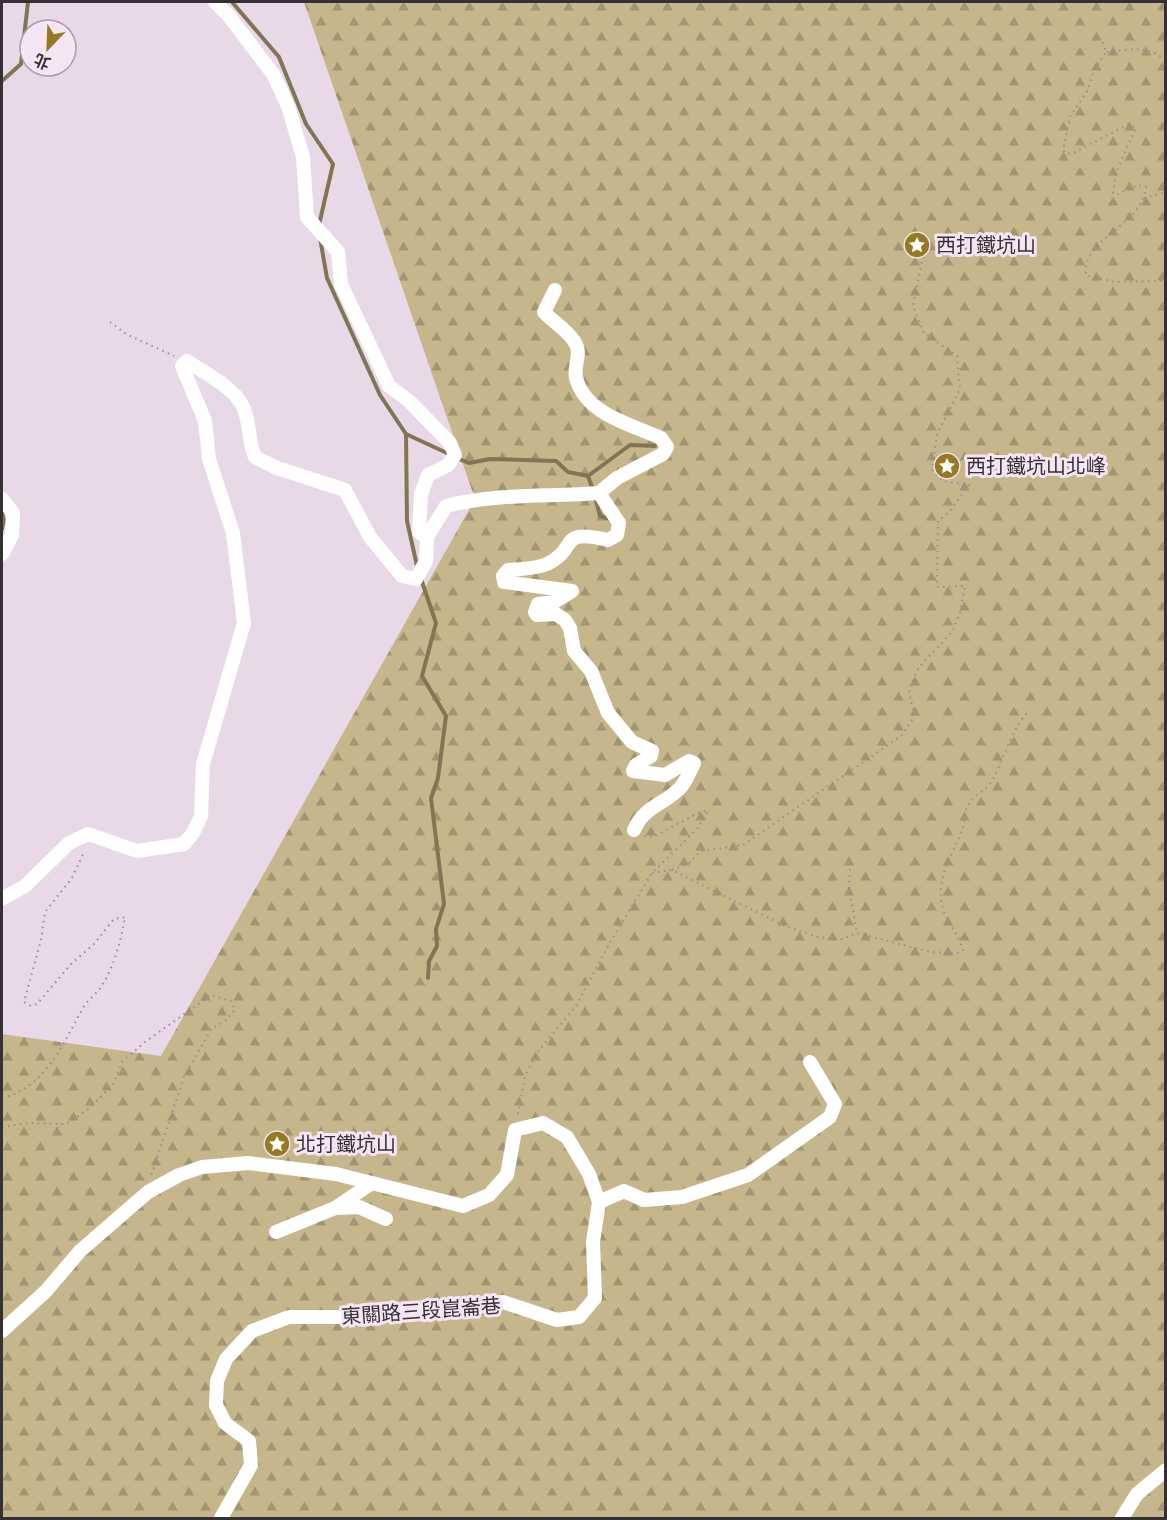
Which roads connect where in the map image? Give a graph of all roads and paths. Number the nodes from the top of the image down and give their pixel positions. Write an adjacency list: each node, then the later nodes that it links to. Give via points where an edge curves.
1 (215, 2): 15 (street, via 273,74 288,106 303,157 307,217 338,252 341,284 389,386 450,443 455,455 448,465 428,476 421,494 417,519 419,532)
2 (1103, 42): 3 (path)
3 (1106, 52): 4 (path, via 1148,49); 6 (path, via 1070,117 1063,150 1067,154 1075,152 1129,124 1136,128 1117,170 1113,193 1138,185 1146,187)
4 (1166, 61)
5 (1166, 192): 6 (path)
6 (1144, 198): 8 (path, via 1121,228 1090,252 1086,275 1115,282)
7 (924, 251): 21 (path, via 913,306 923,332 957,356 960,389 937,434 932,470 943,481 969,485 938,521 937,587 965,586 960,613 952,632 919,667 909,689 914,717 901,736 743,845 701,851 689,863)
8 (1166, 281)
9 (555, 290): 12 (street, via 544,312 574,341 579,355 576,376 586,398 597,410 661,438 667,447 663,454 617,478)
10 (110, 322): 11 (path, via 126,334)
11 (188, 362): 15 (street, via 238,398 246,414 248,440 255,457 345,490 370,537 402,576 416,579 426,561); 19 (street, via 182,366 205,422 209,459 233,533 244,623 203,764 201,816 193,833 184,844 137,850)
12 (598, 493): 15 (street, via 446,506); 18 (street, via 619,523 617,534 608,540 575,536 546,565 508,570 503,576 504,582 572,591 554,602 538,604 535,612 556,614 565,620 574,651 591,671 608,713 632,742 652,751 633,771 665,775 689,761 694,763 682,787 654,804)
13 (2, 499): 14 (street, via 14,513)
14 (7, 533): 16 (street)
15 (427, 537)
16 (2, 554)
17 (1029, 711): 24 (path, via 1018,721 989,787 967,806 963,829 944,866 944,911 963,950 930,952)
18 (634, 830): 22 (path, via 653,837 708,811 698,828)
19 (88, 834): 23 (street, via 69,843 25,886); 26 (path, via 72,878 45,912 24,1002 37,1004 114,919 125,917 112,965 101,988 84,1006 68,1040 36,1081)
20 (850, 869): 24 (path, via 849,888)
21 (672, 870): 22 (path); 24 (path, via 785,926 817,937 842,939)
22 (652, 873): 28 (path, via 576,1006 537,1053 525,1076)
23 (2, 899)
24 (857, 933)
25 (810, 1062): 31 (street, via 835,1104 830,1117 748,1175 682,1197 644,1200 624,1191)
26 (2, 1098)
27 (2, 1127): 30 (path, via 66,1124 114,1085 122,1062 145,1042 211,995 231,1001 235,1010 224,1023 213,1028 184,1077 153,1164)
28 (515, 1130): 29 (street, via 507,1175 489,1195 463,1206); 31 (street, 東關路三段崑崙巷, via 543,1123 567,1137 589,1174)
29 (372, 1183): 30 (street, via 336,1174 248,1163 202,1167); 32 (street)
30 (148, 1192): 35 (street, via 80,1251 46,1291)
31 (599, 1202): 37 (street, 東關路三段崑崙巷, via 593,1242 595,1298 579,1317 557,1320 503,1302 340,1317 290,1317 252,1331 226,1359 217,1381 216,1405 225,1423 249,1441 251,1465)
32 (335, 1208): 33 (street, via 359,1207); 34 (street)
33 (386, 1219)
34 (276, 1232)
35 (2, 1331)
36 (1166, 1470): 38 (street, via 1137,1494)
37 (222, 1518)
38 (1122, 1518)

